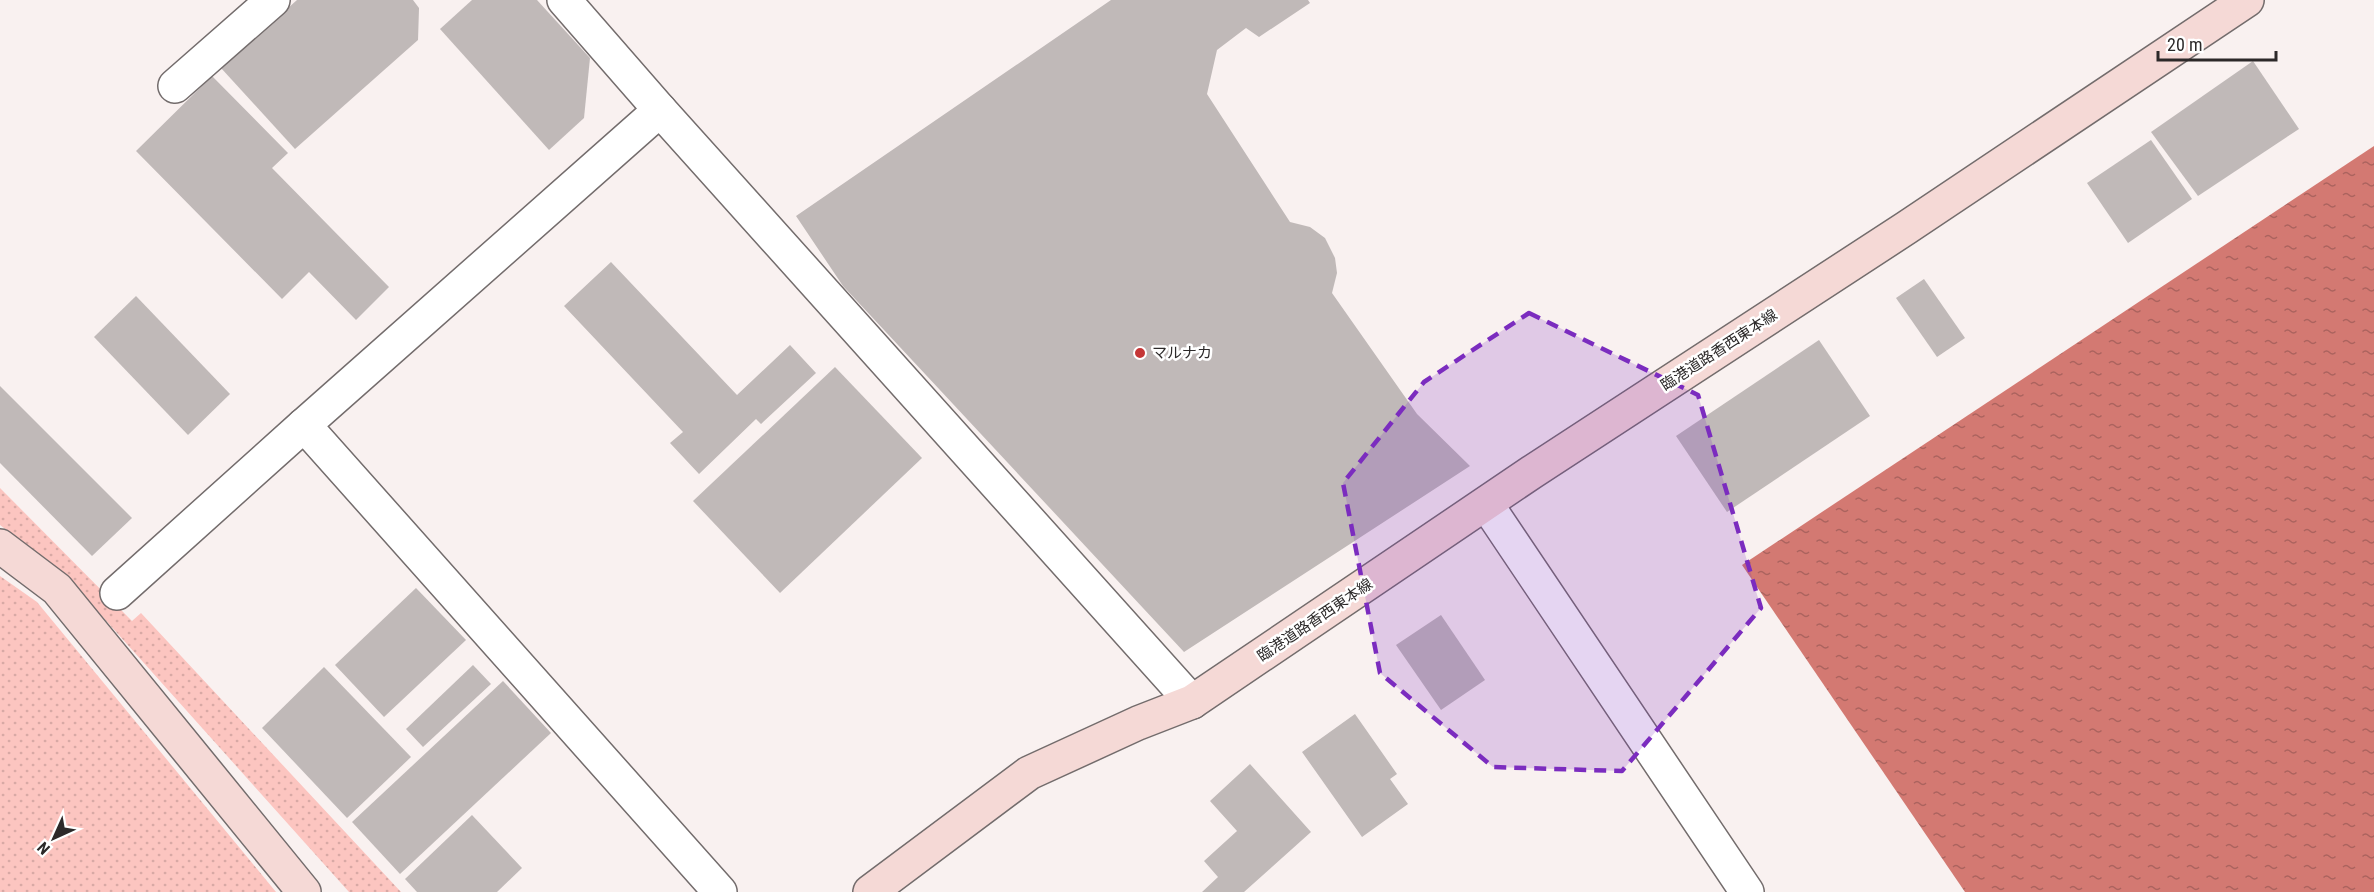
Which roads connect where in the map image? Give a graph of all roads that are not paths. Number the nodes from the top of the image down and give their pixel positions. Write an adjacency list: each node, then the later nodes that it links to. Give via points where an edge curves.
1 (273, 0): 4 (street)
2 (564, 0): 5 (street)
3 (2247, 0): 7 (street, 臨港道路香西東本線)
4 (175, 86)
5 (660, 110): 6 (street); 10 (street)
6 (304, 425): 9 (street); 12 (street)
7 (1487, 505): 10 (street, 臨港道路香西東本線); 14 (street)
8 (0, 546): 11 (street, via 57,589)
9 (117, 593)
10 (1192, 702): 13 (street, 臨港道路香西東本線, via 1029,773)
11 (304, 892)
12 (720, 892)
13 (870, 892)
14 (1747, 892)

